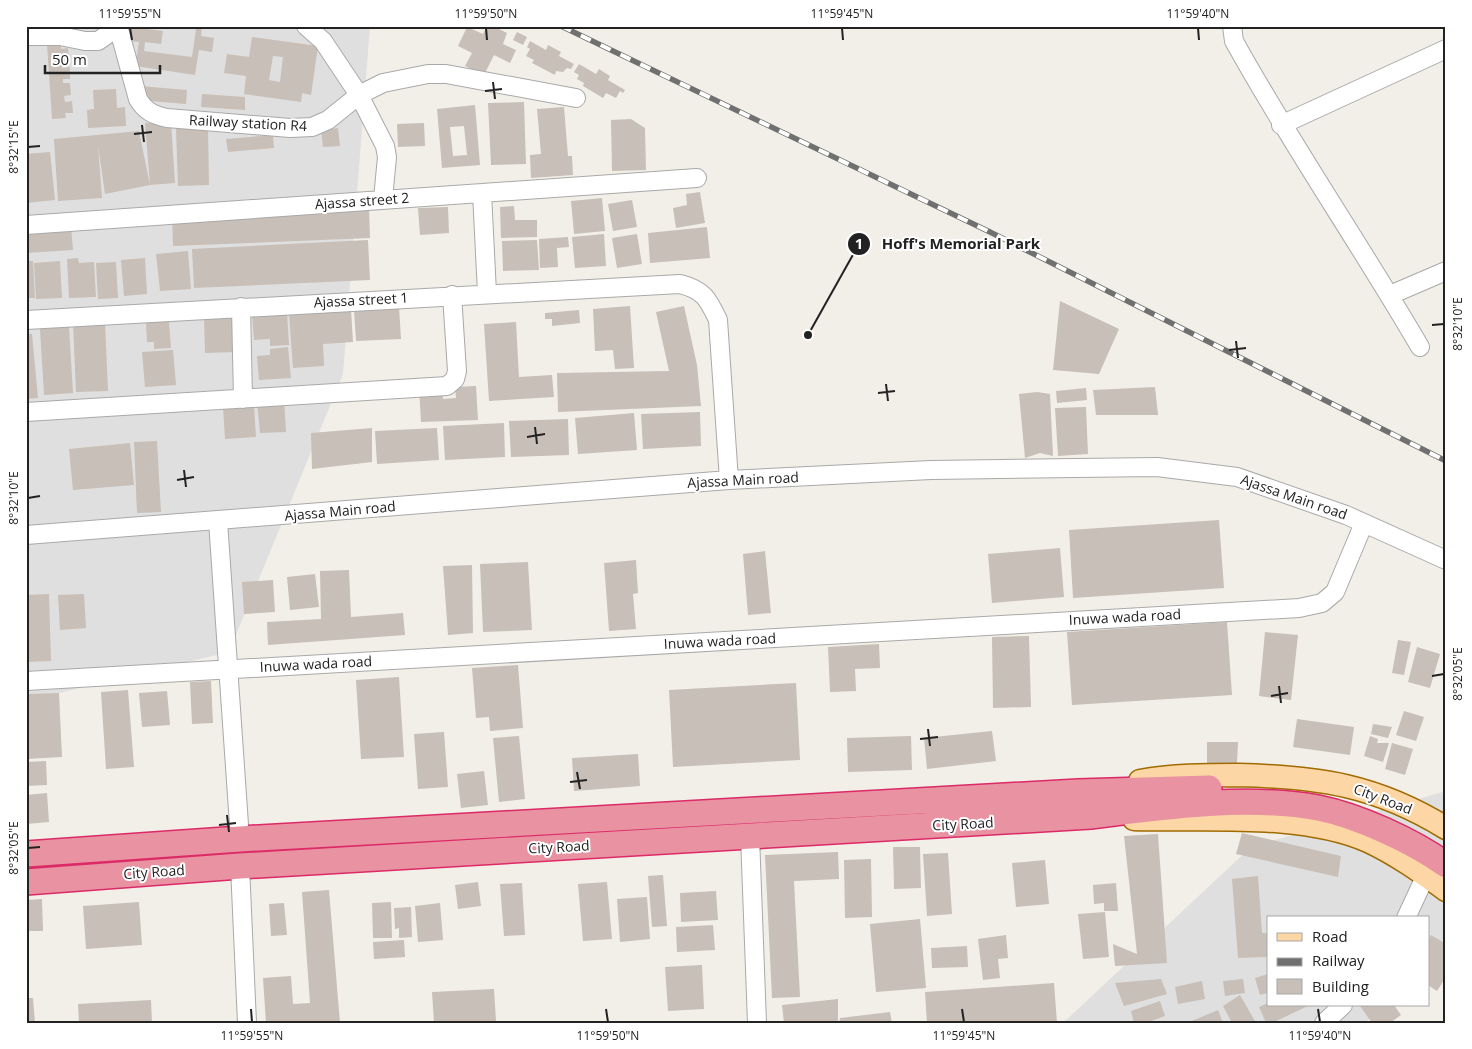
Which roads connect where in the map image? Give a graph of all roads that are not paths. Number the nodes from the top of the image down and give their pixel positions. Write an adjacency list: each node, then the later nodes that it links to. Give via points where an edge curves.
1 (112, 26): 5 (street, via 108,34 98,41)
2 (118, 26): 7 (street, Railway station R4, via 138,99 154,115 220,123 312,127 328,120)
3 (306, 26): 7 (street, via 323,41)
4 (1232, 26): 9 (street, via 1234,41)
5 (26, 36)
6 (1446, 49): 9 (street)
7 (359, 95): 8 (street, Railway station R4, via 383,83 428,74 446,74); 12 (street, via 385,146)
8 (576, 98)
9 (1281, 124): 17 (street)
10 (698, 178): 11 (street, Ajassa street 2)
11 (482, 192): 12 (street, Ajassa street 2); 15 (street)
12 (383, 200): 13 (street, Ajassa street 2)
13 (26, 225)
14 (1446, 271): 17 (street)
15 (487, 293): 16 (street, Ajassa street 1); 23 (street, Ajassa street 1, via 680,284 696,288 708,300 718,320)
16 (452, 295): 18 (street, Ajassa street 1); 21 (street, via 458,371 452,384)
17 (1390, 295): 20 (street)
18 (241, 307): 19 (street, Ajassa street 1); 21 (street)
19 (26, 320)
20 (1420, 347)
21 (243, 399): 22 (street)
22 (26, 412)
23 (729, 480): 24 (street, Ajassa Main road); 25 (street, Ajassa Main road, via 931,470 1157,467 1237,477)
24 (218, 521): 26 (street, Ajassa Main road); 28 (street)
25 (1364, 523): 27 (street, Ajassa Main road); 28 (street, Inuwa wada road, via 1335,592 1322,603 1299,608)
26 (26, 535)
27 (1446, 560)
28 (230, 669): 29 (street, Inuwa wada road); 36 (street)
29 (26, 681)
30 (1078, 792): 31 (highway, City Road); 34 (main road, City Road, via 1195,775 1297,777 1357,787); 36 (highway, City Road)
31 (1149, 800): 32 (highway, via 1244,787 1283,789); 33 (highway, City Road)
32 (1320, 803): 37 (highway, via 1360,806 1398,820); 40 (highway, via 1404,839)
33 (1091, 816): 35 (highway, City Road); 40 (main road, City Road, via 1280,821 1314,825 1367,841)
34 (1446, 828)
35 (750, 836): 39 (highway, City Road); 46 (street)
36 (240, 839): 38 (highway, City Road)
37 (1446, 850)
38 (26, 854)
39 (240, 866): 41 (highway, City Road); 45 (street)
40 (1436, 870): 42 (main road, City Road); 43 (street)
41 (26, 882)
42 (1446, 890)
43 (1407, 916)
44 (1342, 1006): 47 (street)
45 (247, 1023)
46 (757, 1023)
47 (1324, 1023)

